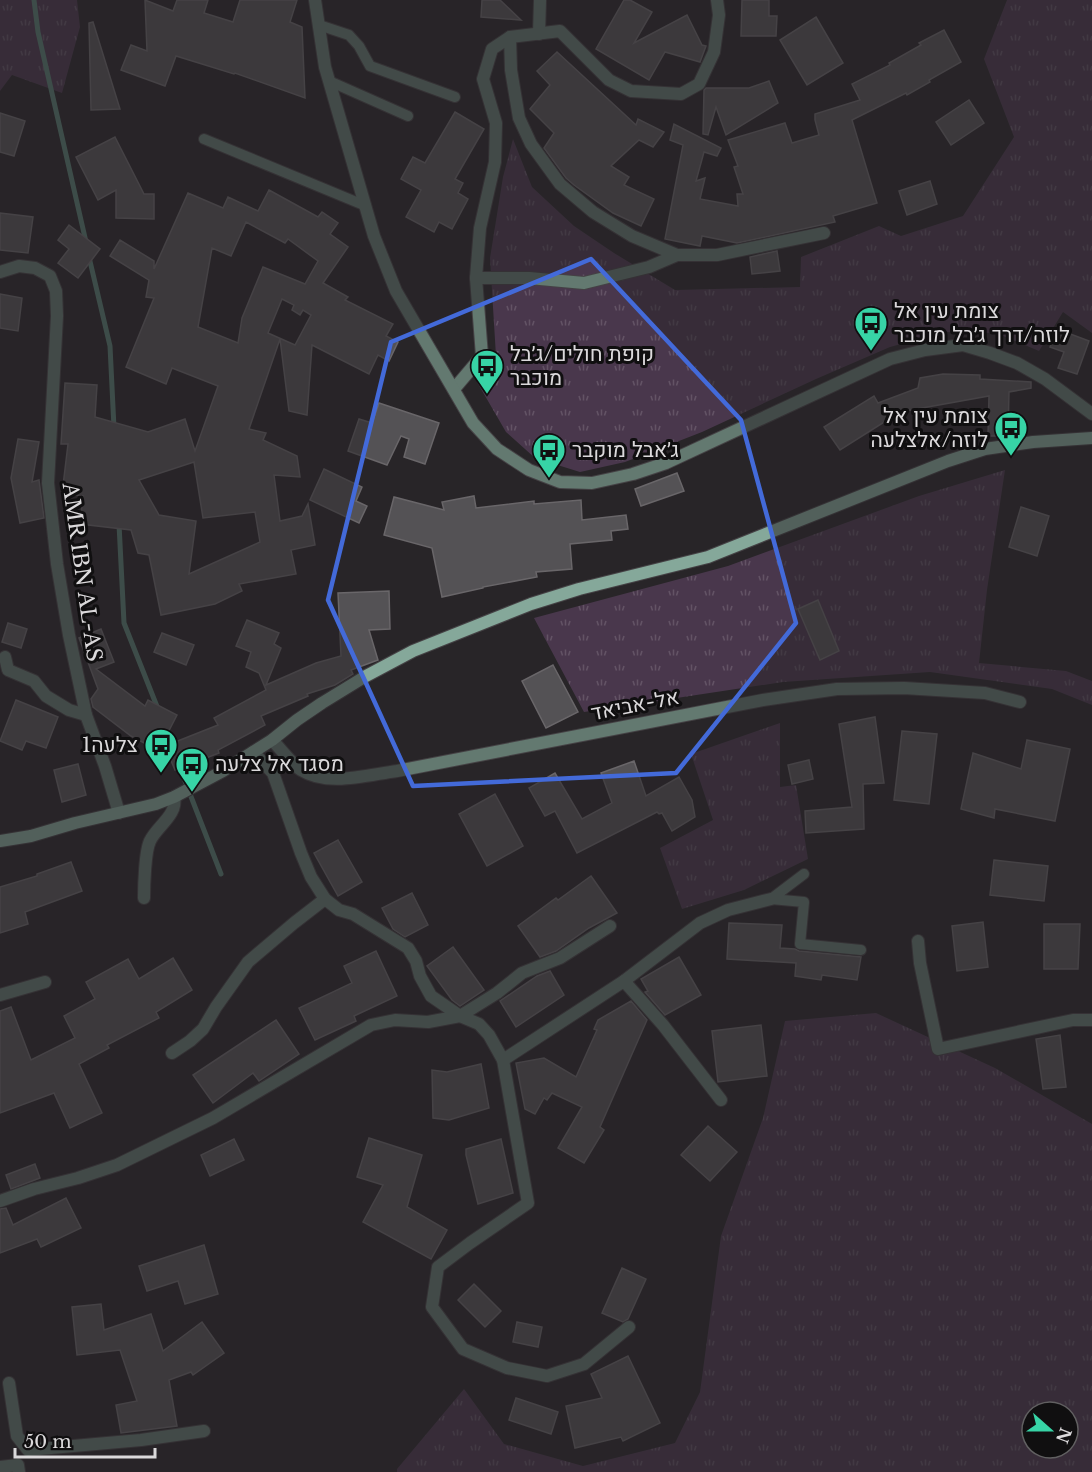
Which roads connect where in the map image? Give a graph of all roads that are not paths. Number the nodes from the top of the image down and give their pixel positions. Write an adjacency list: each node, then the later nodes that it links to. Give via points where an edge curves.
1 (315, 0): 4 (street)
2 (540, 0): 5 (street)
3 (717, 0): 5 (street, via 714,52 699,84 681,94 631,91 609,80 560,31)
4 (319, 25): 7 (street); 8 (lane, via 349,35 370,66)
5 (538, 34): 6 (street)
6 (510, 37): 13 (street, via 519,118 531,144 560,184 593,212 632,236); 15 (street, via 492,48 483,79 496,123 495,162 480,228)
7 (329, 81): 9 (lane); 11 (street)
8 (455, 97)
9 (408, 116)
10 (204, 139): 11 (lane)
11 (366, 207): 16 (street, via 396,291)
12 (824, 233): 13 (street, via 717,255)
13 (677, 255): 15 (street, via 649,267 584,283)
14 (0, 272): 21 (street, AMR IBN AL-AS, via 19,266 35,268 50,276 56,291 48,483 57,564)
15 (476, 278): 16 (street, via 482,356)
16 (454, 389): 17 (street, via 473,423 497,449 529,470 560,482 592,483 666,464 890,359 963,345 1017,363)
17 (1092, 414)
18 (1092, 438): 22 (main road, via 1033,442 976,452 708,557 531,604 413,651 322,703)
19 (5, 657): 21 (street, via 8,670 34,681 46,696 69,710)
20 (1020, 702): 22 (street, אל-אביאד, via 985,693 837,689 397,771 335,779 299,770)
21 (86, 714): 25 (street, AMR IBN AL-AS)
22 (272, 740): 23 (main road)
23 (253, 752): 24 (main road); 29 (street, via 273,773 311,877)
24 (174, 797): 25 (main road); 28 (street, via 172,813 149,843)
25 (119, 813): 26 (main road)
26 (0, 841)
27 (804, 874): 30 (lane)
28 (144, 898)
29 (325, 899): 37 (street, via 408,948 431,996); 39 (street, via 248,962 203,1029)
30 (771, 899): 33 (lane, via 804,902 800,944); 34 (street, via 728,910 700,924)
31 (610, 926): 37 (street, via 560,958 522,974)
32 (918, 941): 38 (street, via 938,1049 1073,1020)
33 (861, 950)
34 (624, 981): 40 (street); 41 (street)
35 (45, 982): 36 (street)
36 (0, 994)
37 (460, 1016): 40 (street, via 479,1024); 42 (street, via 371,1025 213,1118 117,1165)
38 (1092, 1020)
39 (172, 1053)
40 (503, 1060): 43 (street, via 528,1203 438,1268 432,1307 463,1349 507,1368 547,1376 584,1364)
41 (721, 1100)
42 (0, 1201)
43 (629, 1327)
44 (9, 1383): 46 (street, via 17,1436)
45 (204, 1431): 46 (street)
46 (28, 1450): 48 (street)
47 (0, 1467): 48 (street)
48 (19, 1468)

